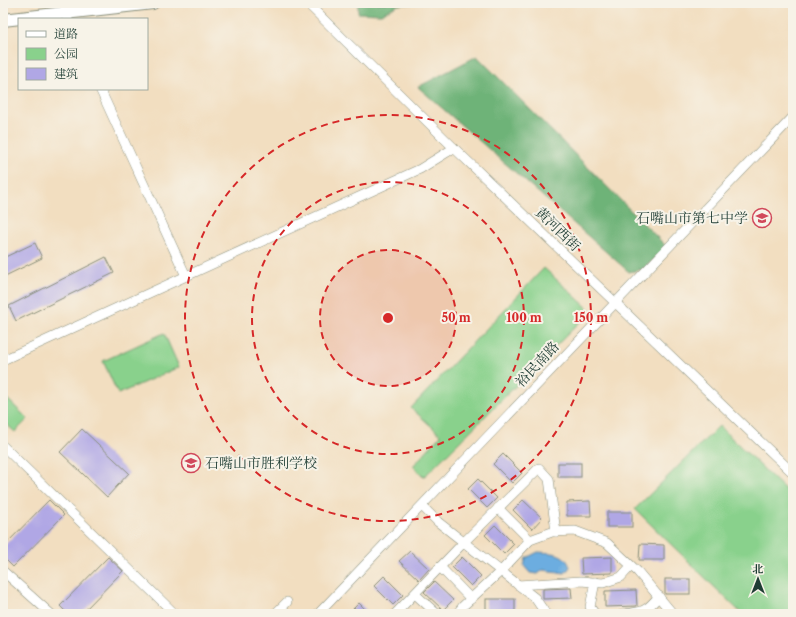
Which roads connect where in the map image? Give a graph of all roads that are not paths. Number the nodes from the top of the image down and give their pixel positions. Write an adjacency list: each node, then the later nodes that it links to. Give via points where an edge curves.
1 (153, 3): 3 (main road)
2 (307, 3): 10 (street, 黄河西街)
3 (101, 6): 4 (main road)
4 (66, 12): 6 (main road)
5 (18, 18): 7 (main road)
6 (19, 18)
7 (3, 20)
8 (100, 90): 11 (street)
9 (793, 117): 12 (street, 裕民南路)
10 (454, 148): 11 (street, via 420,169); 12 (street, 黄河西街)
11 (186, 276): 13 (street)
12 (614, 303): 15 (street, 黄河西街); 16 (street, 裕民南路)
13 (3, 360)
14 (3, 446): 32 (street)
15 (793, 473)
16 (422, 506): 20 (street); 34 (street, 裕民南路)
17 (498, 508): 18 (street, via 539,468 549,479); 19 (street); 20 (street)
18 (556, 532): 19 (street); 21 (street, via 575,531 607,543)
19 (530, 540): 24 (street)
20 (464, 542): 22 (street); 24 (street)
21 (632, 566): 25 (street, via 621,577 603,583); 28 (street)
22 (440, 567): 27 (street); 29 (street)
23 (3, 571): 31 (street)
24 (501, 571): 26 (street); 29 (street)
25 (595, 582): 26 (street); 39 (street, via 590,607)
26 (518, 585): 38 (street, via 535,598)
27 (415, 594): 35 (street); 36 (street)
28 (659, 596): 40 (street, via 643,612); 41 (street)
29 (471, 599): 37 (street)
30 (287, 602): 33 (street)
31 (51, 614)
32 (175, 614)
33 (275, 614)
34 (318, 614)
35 (395, 614)
36 (437, 614)
37 (457, 614)
38 (546, 614)
39 (595, 614)
40 (623, 614)
41 (673, 614)

